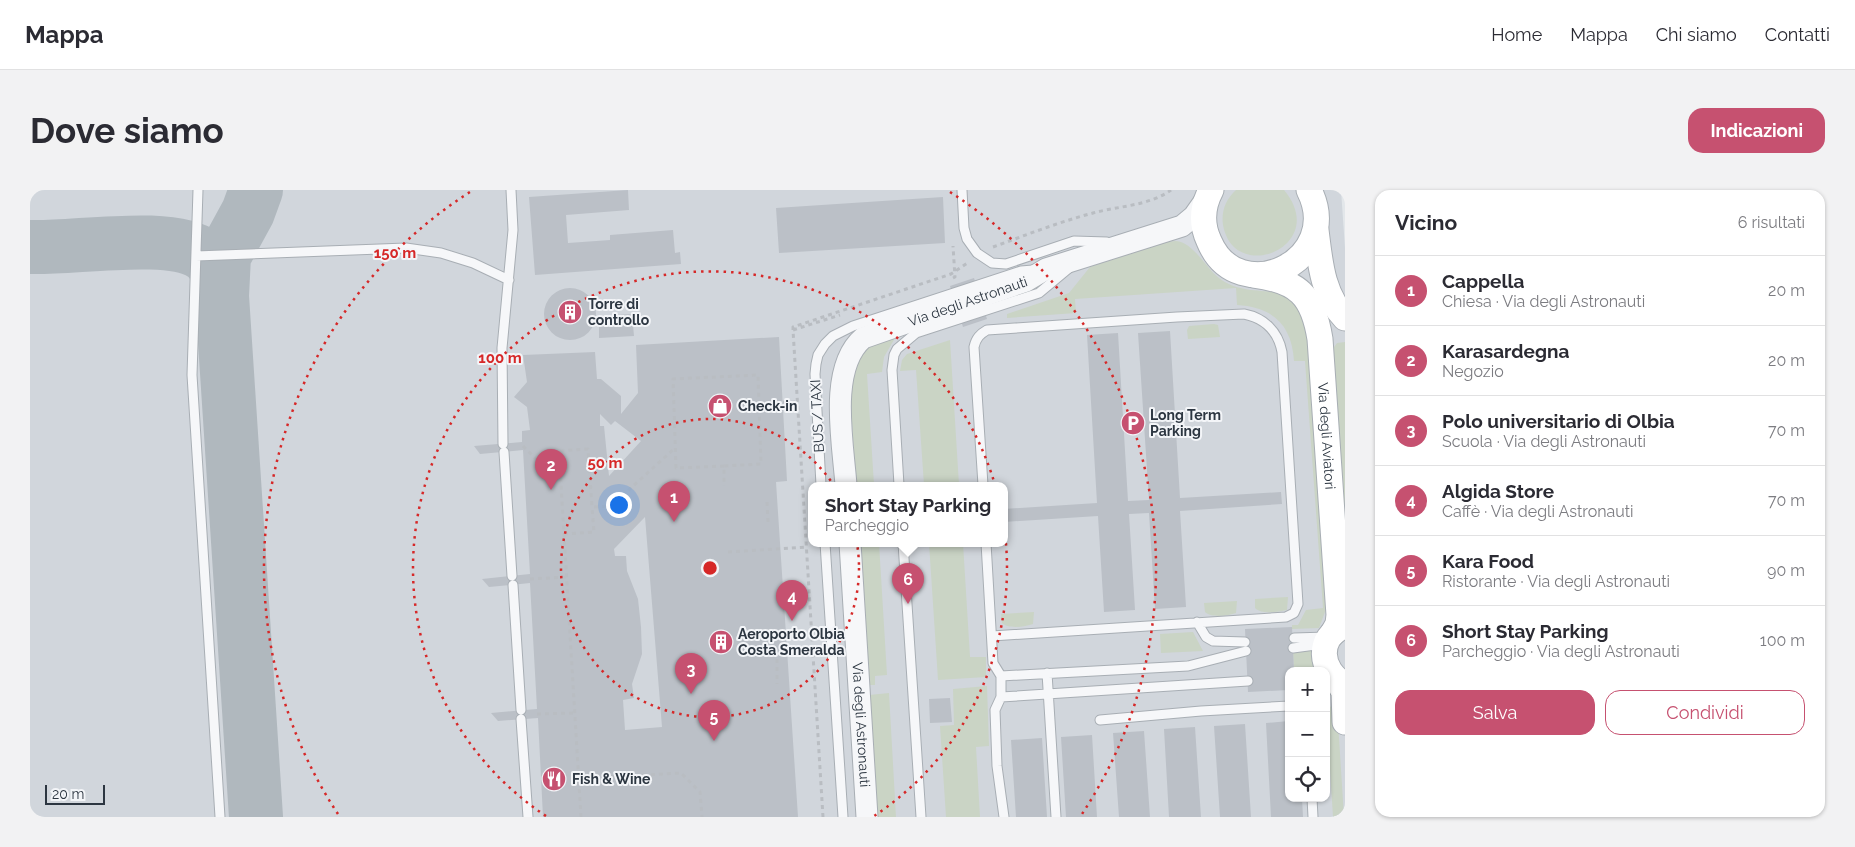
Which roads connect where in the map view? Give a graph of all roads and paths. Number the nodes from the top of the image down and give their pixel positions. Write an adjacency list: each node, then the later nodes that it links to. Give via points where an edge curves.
1 (198, 190): 9 (lane)
2 (511, 190): 13 (lane, via 513,230)
3 (962, 190): 8 (lane, via 967,239 992,263 1006,264 1074,241)
4 (1309, 190): 7 (main road, via 1314,199)
5 (1318, 190): 7 (main road)
6 (1208, 194): 8 (street, Via degli Astronauti, via 1194,216 1182,226); 12 (main road, Via degli Aviatori, via 1203,216 1205,233 1212,249 1223,262)
7 (1317, 223): 12 (main road, via 1311,244 1289,268 1272,274); 14 (main road, via 1324,280 1335,307)
8 (1128, 242): 10 (street, Via degli Astronauti)
9 (196, 256): 13 (lane, via 406,248 441,253); 57 (lane, via 193,390)
10 (1085, 256): 11 (street, Via degli Astronauti); 23 (lane, via 1039,293 916,333 897,350 892,370)
11 (1046, 269): 21 (lane, BUS / TAXI, via 1021,271 853,326 833,336 818,355 815,374); 22 (street, Via degli Astronauti, via 1026,281 871,334 856,344 842,380)
12 (1254, 275): 39 (main road, Via degli Aviatori, via 1273,277 1293,286 1309,303 1318,325 1339,615)
13 (508, 280): 58 (lane, via 502,348 503,448)
14 (1345, 318)
15 (797, 402): 16 (path)
16 (759, 403): 18 (path, via 758,375 673,379); 20 (path, via 761,464)
17 (522, 446): 19 (path, via 537,460)
18 (676, 448): 20 (path, via 676,468); 27 (path, via 611,506)
19 (559, 461): 27 (path, via 559,451 588,449); 29 (path)
20 (724, 466): 25 (path)
21 (822, 482)
22 (846, 482)
23 (899, 482)
24 (983, 482): 38 (lane, via 974,347 983,332 1177,317 1244,314 1259,318 1277,336 1282,352 1298,604 1294,613 1286,618)
25 (724, 486)
26 (767, 502): 28 (path)
27 (592, 507): 29 (path, via 594,532)
28 (768, 522)
29 (564, 534): 36 (path)
30 (806, 547): 35 (path)
31 (825, 547): 61 (lane)
32 (850, 547): 62 (street, Via degli Astronauti)
33 (903, 547): 63 (lane)
34 (986, 547): 40 (lane)
35 (728, 552)
36 (567, 577): 37 (path); 51 (path)
37 (530, 579)
38 (1197, 622): 40 (lane); 43 (lane, via 1209,639 1246,646 1188,666)
39 (1334, 634): 41 (lane); 45 (main road, Via degli Aviatori, via 1324,659)
40 (992, 636): 44 (lane, via 993,663)
41 (1293, 643)
42 (776, 659): 47 (path)
43 (1047, 673): 44 (lane); 48 (lane)
44 (1001, 676): 49 (lane)
45 (1335, 679): 54 (main road, via 1344,692)
46 (1248, 681): 48 (lane)
47 (777, 684)
48 (1049, 695): 49 (lane); 65 (lane)
49 (1002, 697): 64 (lane, via 995,710 997,766)
50 (1285, 706): 53 (lane)
51 (575, 713): 52 (path); 55 (path)
52 (537, 714)
53 (1100, 720)
54 (1345, 722)
55 (579, 779): 59 (path); 60 (path, via 681,773 700,792)
56 (1312, 802): 66 (lane)
57 (220, 817)
58 (528, 817)
59 (581, 817)
60 (702, 817)
61 (843, 817)
62 (867, 817)
63 (920, 817)
64 (1004, 817)
65 (1056, 817)
66 (1313, 817)

